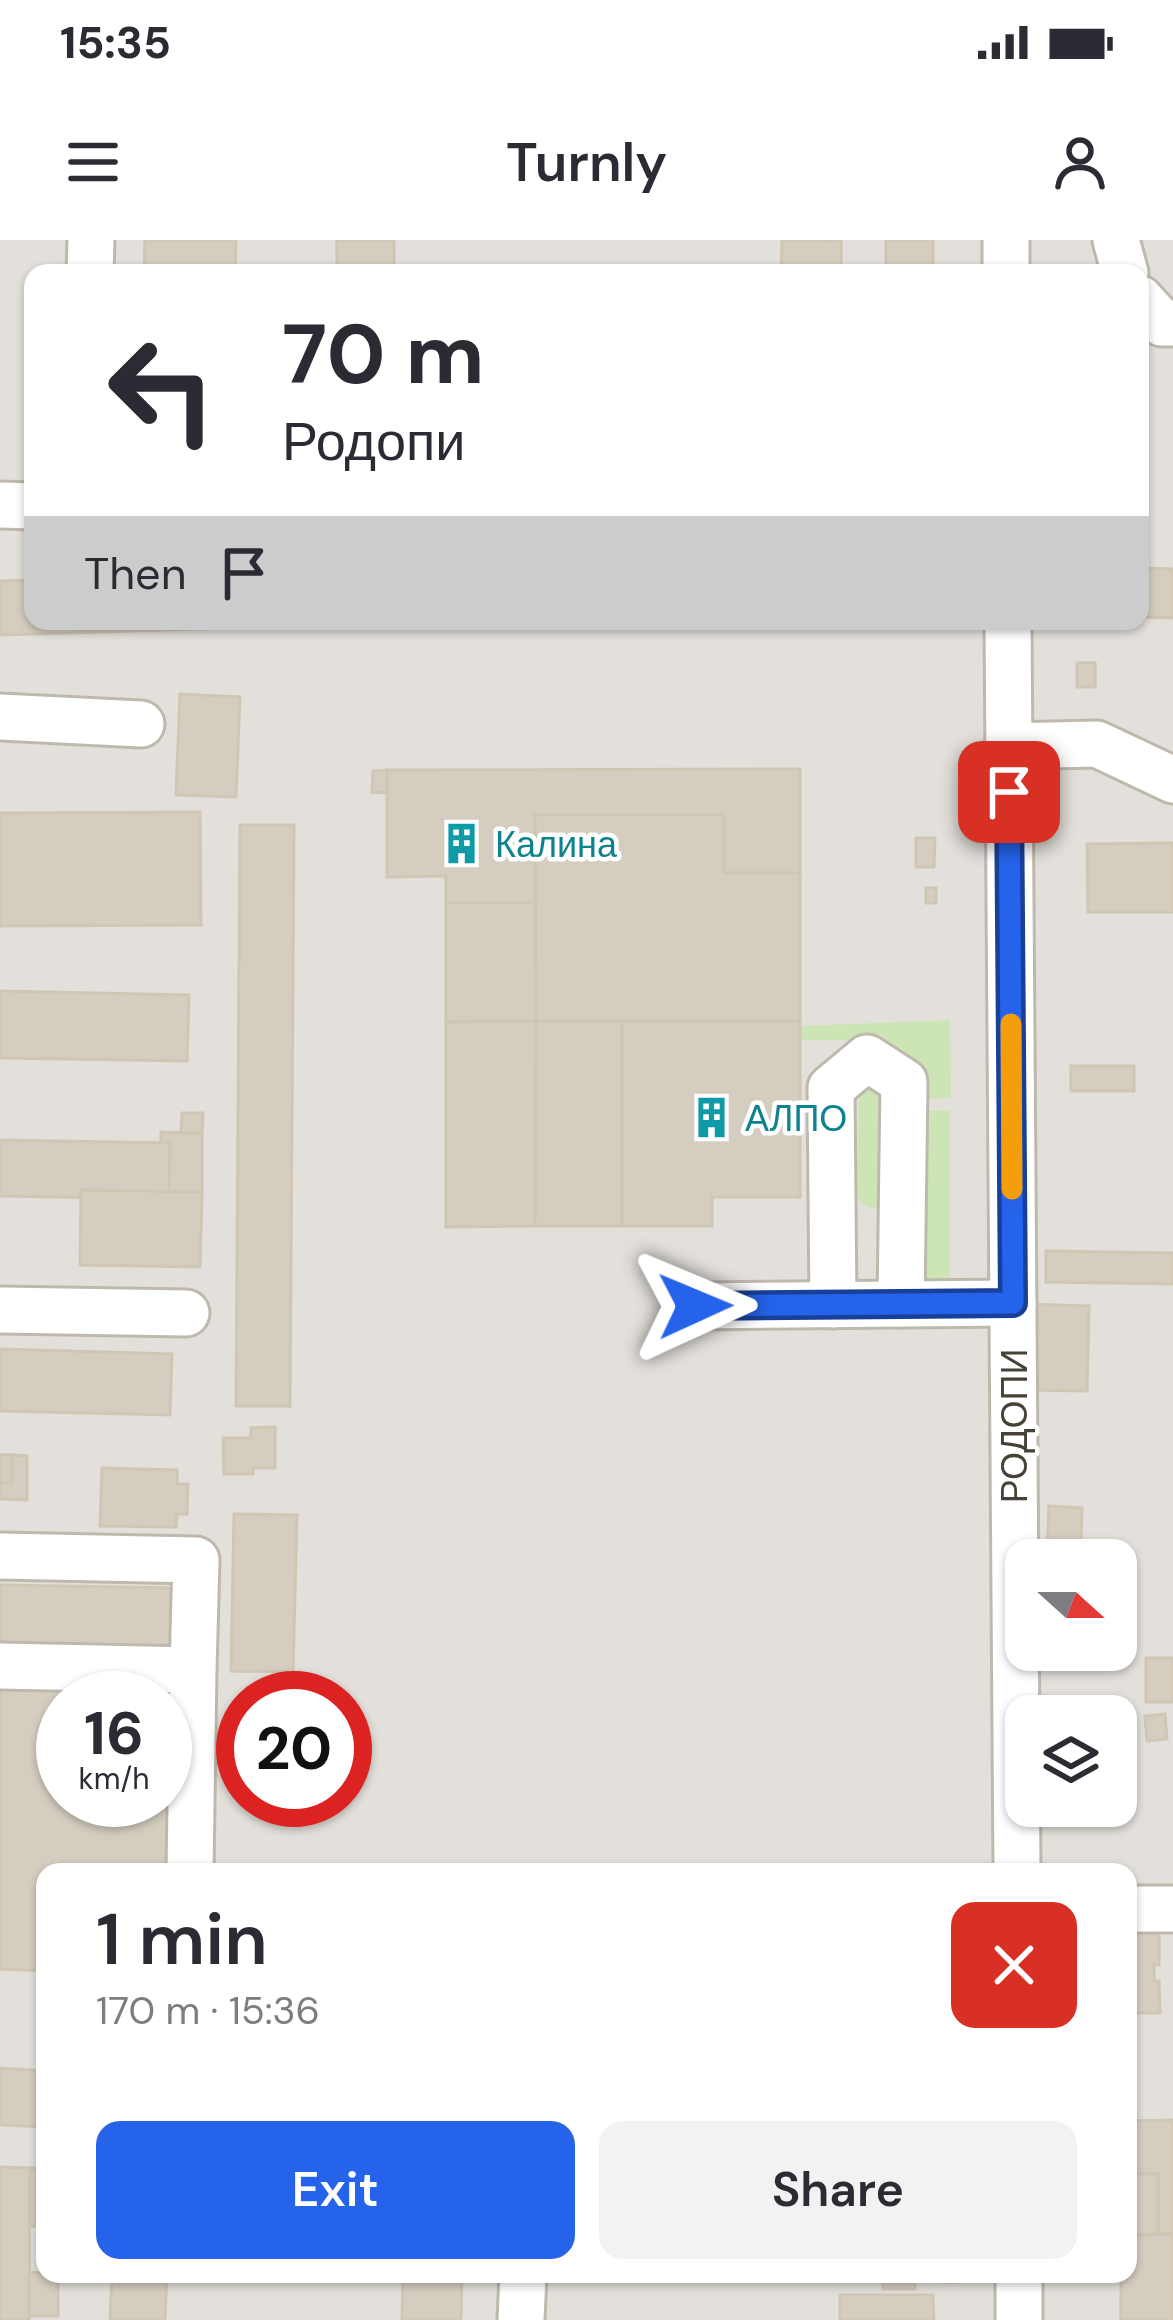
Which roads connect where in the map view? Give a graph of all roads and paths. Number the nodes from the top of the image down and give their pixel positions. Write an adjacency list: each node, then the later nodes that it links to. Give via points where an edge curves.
1 (1008, 630): 4 (street, РОДОПИ)
2 (0, 717): 3 (street)
3 (141, 724)
4 (1008, 746): 5 (street, via 1097,744); 6 (street, РОДОПИ)
5 (1173, 780)
6 (1013, 1303): 7 (street); 16 (street, РОДОПИ)
7 (902, 1304): 8 (street); 8 (street, via 904,1082 867,1058 832,1088)
8 (833, 1305): 9 (street)
9 (695, 1306)
10 (0, 1310): 11 (street)
11 (186, 1313)
12 (0, 1556): 14 (street, via 196,1559)
13 (0, 1666): 14 (street)
14 (193, 1670): 15 (street)
15 (190, 1863)
16 (1017, 1863)
17 (1137, 1909): 18 (street)
18 (1173, 1910)
19 (523, 2283): 21 (street)
20 (1019, 2283): 22 (street)
21 (521, 2320)
22 (1019, 2320)

